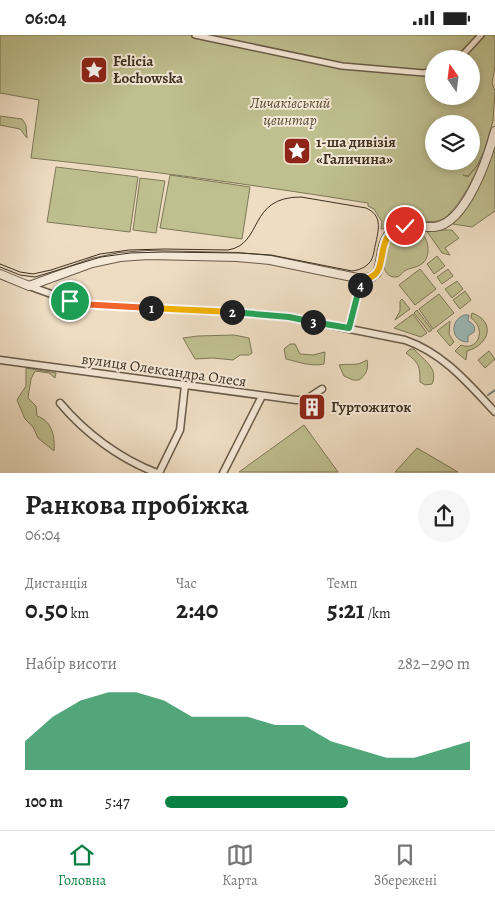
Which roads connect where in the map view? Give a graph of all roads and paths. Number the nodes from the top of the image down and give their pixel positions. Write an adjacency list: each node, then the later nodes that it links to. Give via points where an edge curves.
1 (195, 35): 4 (street, via 342,66)
2 (481, 35): 3 (street)
3 (467, 50)
4 (425, 73)
5 (495, 131): 7 (street, via 474,188 450,221 441,226 397,228 386,239 375,275)
6 (0, 274): 8 (street)
7 (362, 279): 8 (street, via 270,260 148,255 92,263); 9 (street)
8 (29, 286): 9 (street, via 79,304 289,317)
9 (349, 328): 15 (street, via 420,345 458,373)
10 (0, 360): 11 (street, вулиця Олександра Олеся)
11 (185, 385): 13 (street, вулиця Олександра Олеся); 16 (street, via 180,430)
12 (322, 389): 13 (street, вулиця Олександра Олеся, via 305,401)
13 (262, 396): 17 (street)
14 (60, 403): 16 (street, via 106,447)
15 (495, 411)
16 (158, 473)
17 (223, 473)

